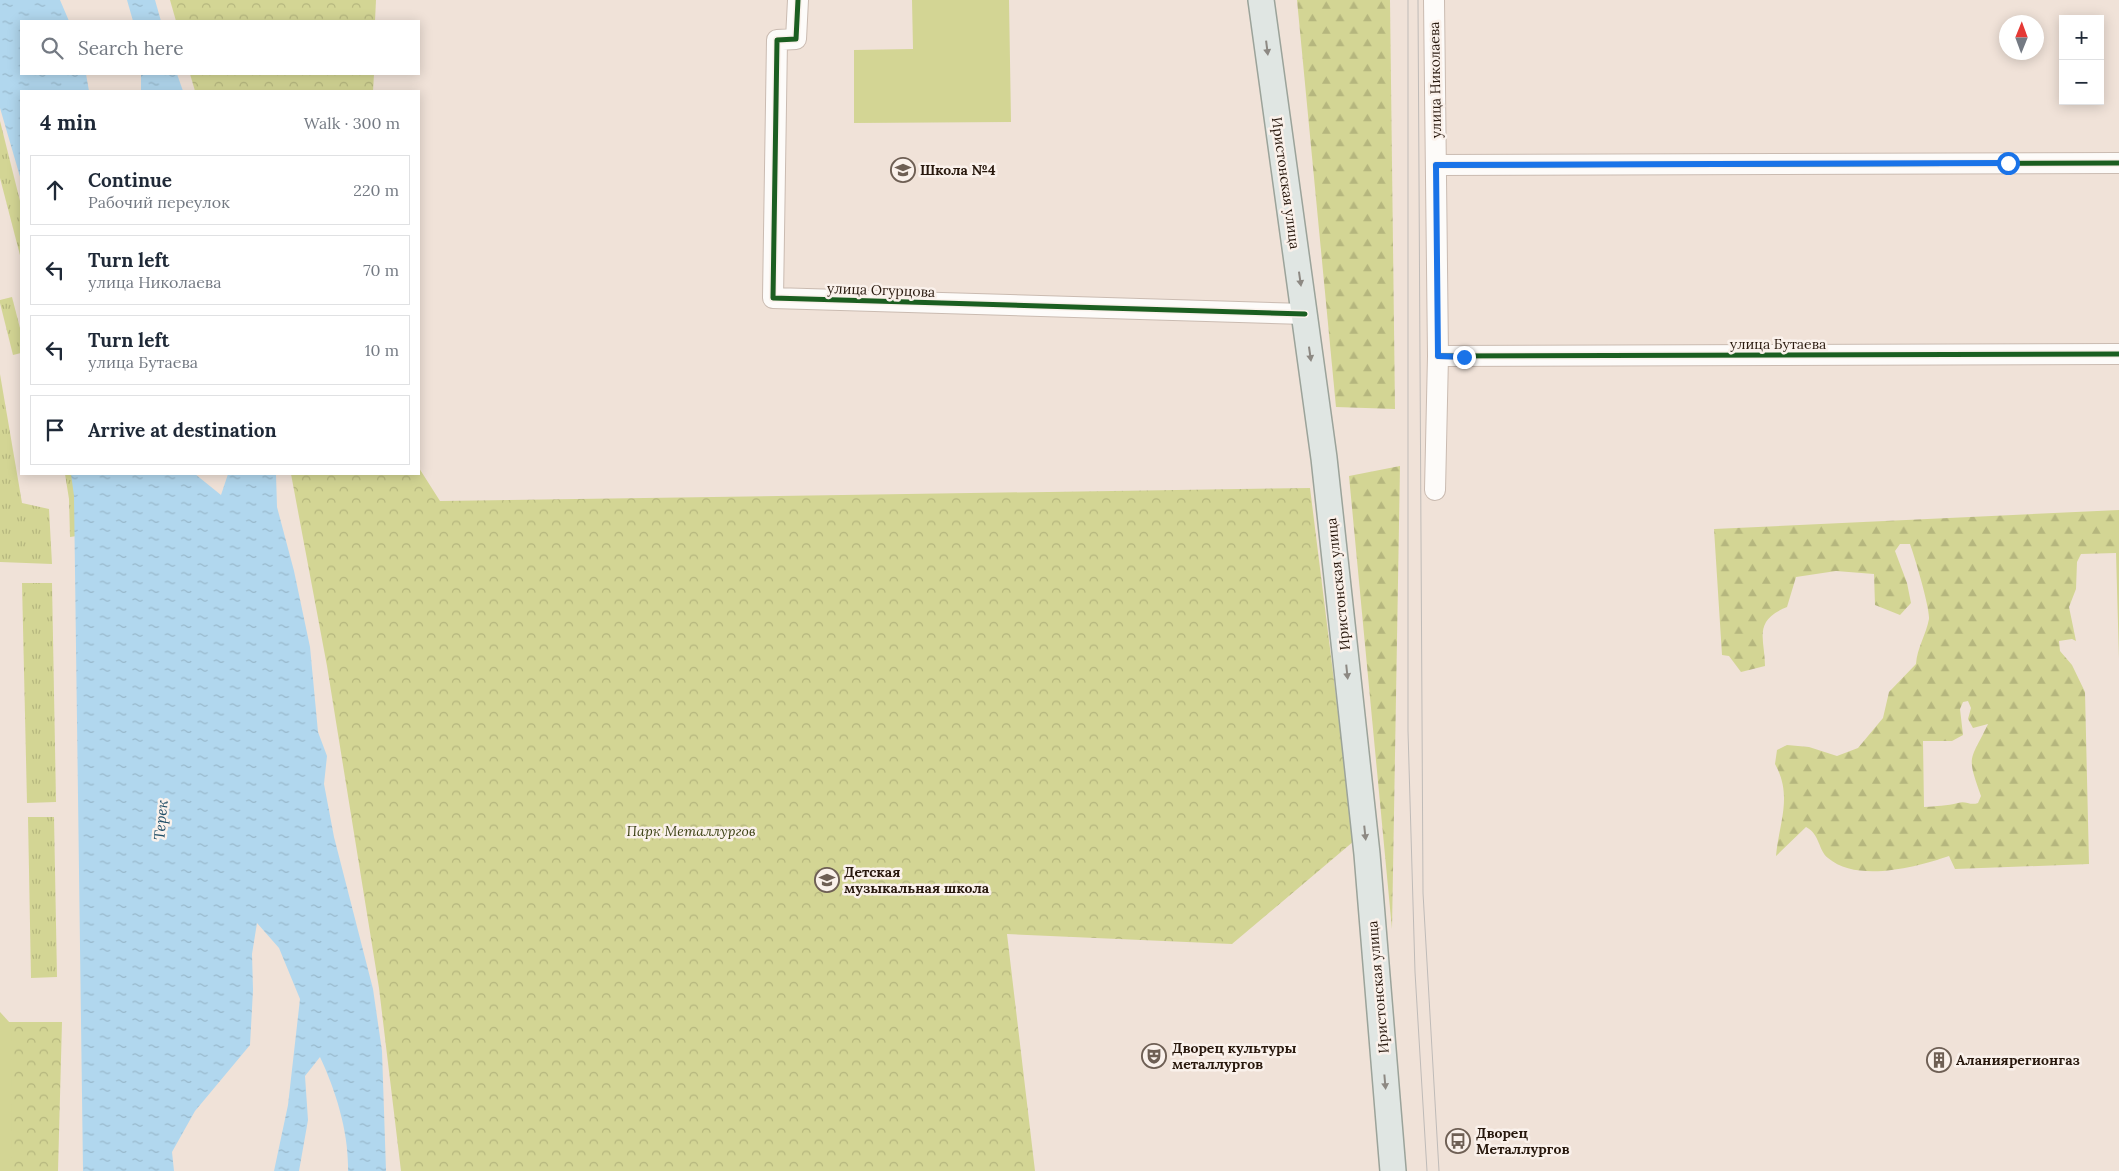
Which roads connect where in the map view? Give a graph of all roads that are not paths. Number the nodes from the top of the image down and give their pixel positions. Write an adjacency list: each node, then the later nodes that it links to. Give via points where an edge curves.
1 (798, 0): 6 (street, улица Огурцова, via 796,39 777,40 773,298)
2 (1261, 0): 6 (main road, Иристонская улица, one-way to 6)
3 (1434, 0): 5 (street, улица Николаева)
4 (2119, 163): 5 (street)
5 (1436, 165): 8 (street, улица Николаева)
6 (1305, 314): 10 (main road, Иристонская улица, one-way to 10, via 1367,854)
7 (2119, 354): 8 (street, улица Бутаева)
8 (1438, 356): 9 (street, улица Николаева)
9 (1435, 490)
10 (1393, 1171)

